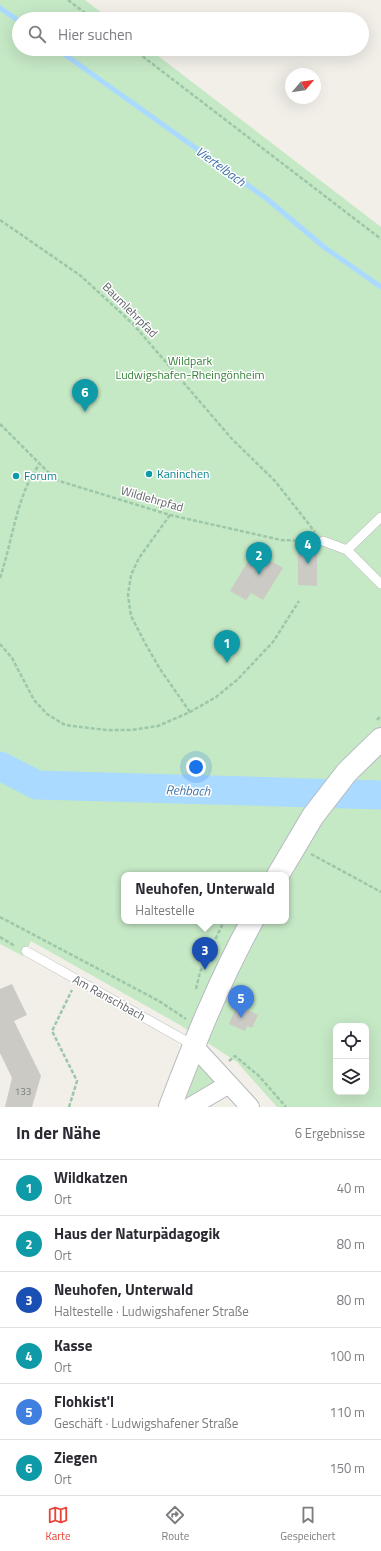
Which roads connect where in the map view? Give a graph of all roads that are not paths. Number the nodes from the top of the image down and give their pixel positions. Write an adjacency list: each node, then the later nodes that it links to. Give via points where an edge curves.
1 (381, 517): 3 (lane)
2 (323, 542): 3 (lane)
3 (347, 550): 4 (lane)
4 (381, 584)
5 (381, 740): 6 (main road, via 347,772 313,816)
6 (280, 872)
7 (250, 924): 9 (main road, via 231,960)
8 (26, 952): 9 (lane, Am Ranschbach)
9 (193, 1045): 10 (street); 11 (main road)
10 (229, 1084): 12 (street); 13 (street)
11 (170, 1107)
12 (190, 1107)
13 (250, 1107)

